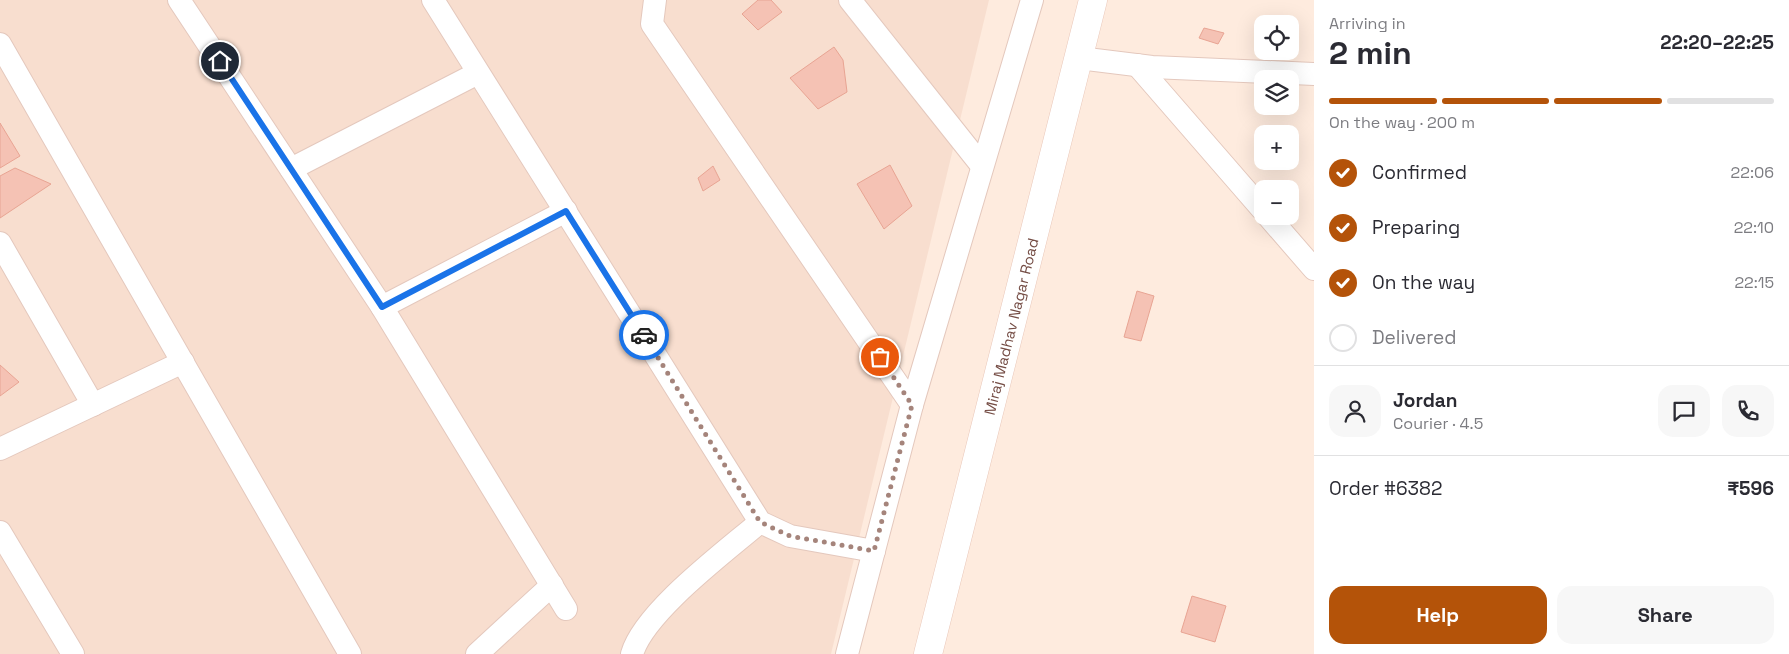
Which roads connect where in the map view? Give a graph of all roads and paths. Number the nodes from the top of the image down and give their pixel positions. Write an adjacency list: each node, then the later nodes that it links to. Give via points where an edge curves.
1 (179, 0): 13 (street)
2 (433, 0): 10 (street)
3 (655, 0): 22 (street, via 652,24)
4 (850, 0): 12 (street)
5 (1032, 0): 12 (street)
6 (1093, 0): 8 (street, Miraj Madhav Nagar Road)
7 (0, 44): 20 (street)
8 (1079, 58): 9 (street); 34 (street, Miraj Madhav Nagar Road)
9 (1137, 65): 11 (street); 14 (street)
10 (478, 73): 13 (street); 15 (street)
11 (1314, 74)
12 (982, 166): 22 (street)
13 (291, 169): 19 (street)
14 (1254, 201)
15 (566, 211): 19 (street); 24 (street)
16 (1276, 225): 18 (street)
17 (0, 243): 21 (street)
18 (1314, 269)
19 (382, 307): 27 (street)
20 (183, 362): 21 (street); 30 (street)
21 (93, 405): 23 (street)
22 (912, 405): 26 (street)
23 (0, 449)
24 (760, 522): 26 (street, via 790,536); 32 (street, via 666,603 635,644)
25 (0, 532): 29 (street)
26 (874, 551): 33 (street)
27 (552, 585): 28 (street); 31 (street)
28 (566, 609)
29 (73, 654)
30 (350, 654)
31 (477, 654)
32 (632, 654)
33 (847, 654)
34 (928, 654)

